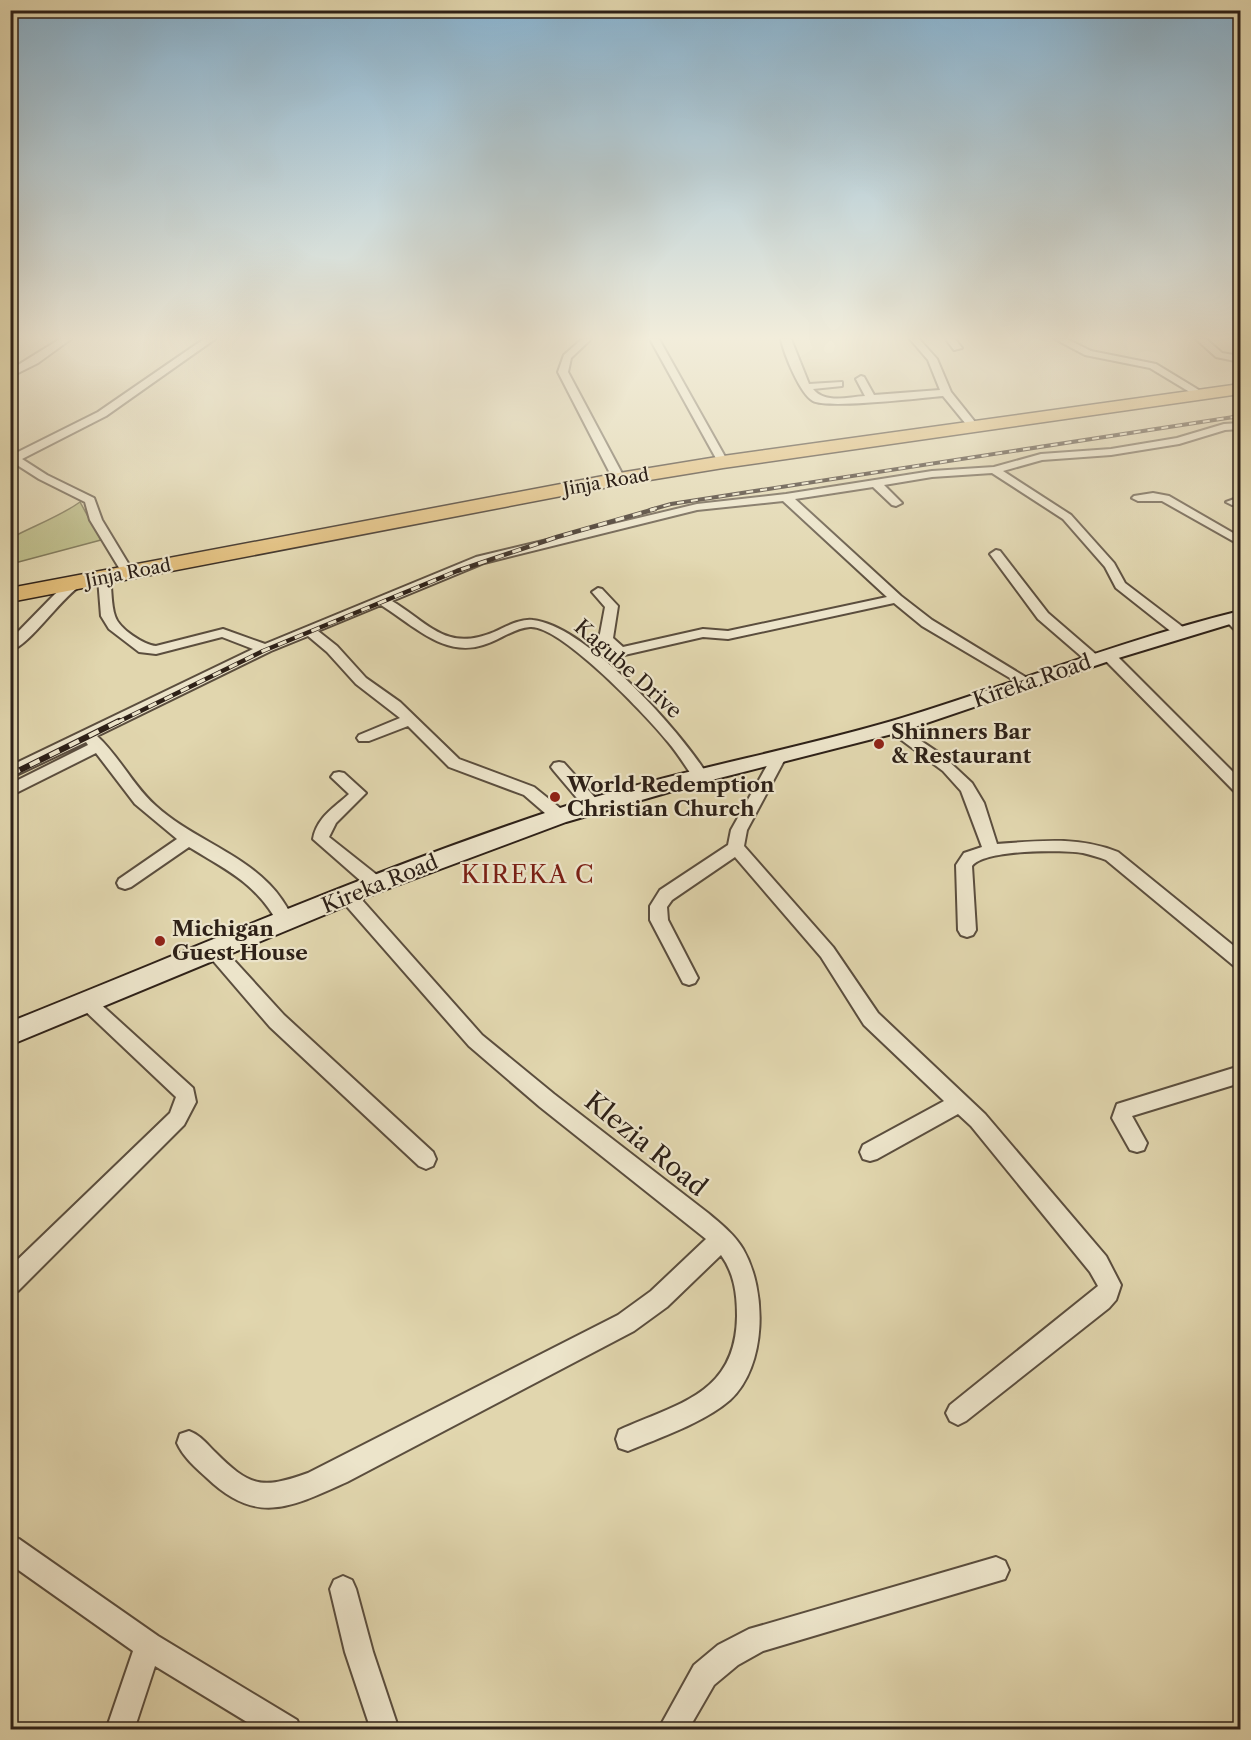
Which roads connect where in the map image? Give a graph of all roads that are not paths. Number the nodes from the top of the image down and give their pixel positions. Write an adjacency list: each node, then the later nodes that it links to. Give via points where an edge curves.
1 (90, 420): 8 (street)
2 (588, 420): 11 (street)
3 (700, 420): 9 (street)
4 (968, 420): 7 (street)
5 (1022, 420): 7 (highway, Jinja Road)
6 (1240, 426): 10 (street, via 1112,452 1041,457)
7 (974, 427): 9 (highway, Jinja Road)
8 (13, 460): 18 (street, via 90,500 96,520)
9 (723, 462): 11 (highway, Jinja Road)
10 (994, 470): 12 (street); 27 (street, via 1067,517 1110,566 1120,585)
11 (619, 479): 18 (highway, Jinja Road)
12 (876, 483): 13 (street); 15 (street)
13 (786, 497): 23 (street); 24 (street, via 698,507 480,560)
14 (1138, 498): 16 (street, via 1164,498)
15 (896, 503)
16 (1240, 542)
17 (996, 554): 30 (street, via 1043,616)
18 (128, 573): 19 (highway, Jinja Road)
19 (104, 578): 20 (highway, Jinja Road); 29 (street, via 108,616 114,626 144,650 223,633)
20 (76, 583): 22 (highway, Jinja Road); 28 (street, via 62,591 34,626)
21 (598, 592): 23 (street, via 612,606 606,639 620,652 698,634 728,635)
22 (10, 596)
23 (896, 599): 31 (street, via 927,623)
24 (381, 600): 26 (street); 39 (street, Kagube Drive, via 456,644 477,643 531,623 558,633 645,708 674,739)
25 (1237, 620): 27 (main road, Kireka Road)
26 (310, 631): 29 (street); 32 (street, via 361,681)
27 (1184, 634): 30 (main road, Kireka Road)
28 (10, 646)
29 (266, 648): 35 (street)
30 (1101, 657): 31 (main road, Kireka Road); 41 (street)
31 (1027, 684): 33 (main road, Kireka Road)
32 (409, 720): 34 (street); 44 (street, via 454,763 529,790)
33 (893, 727): 36 (main road, Kireka Road); 47 (street, via 966,785)
34 (364, 738)
35 (92, 741): 38 (street); 42 (street); 45 (street, via 116,766 132,793)
36 (779, 756): 39 (main road, Kireka Road); 46 (street, via 736,838)
37 (559, 767): 43 (street)
38 (10, 773)
39 (700, 776): 43 (main road, Kireka Road)
40 (339, 777): 49 (street, via 358,793 329,819 321,838)
41 (1240, 788)
42 (10, 791)
43 (593, 806): 44 (main road, Kireka Road)
44 (559, 816): 49 (main road, Kireka Road)
45 (188, 838): 48 (street); 51 (street, via 253,880 271,897)
46 (736, 848): 55 (street, via 666,895 658,906 659,920); 59 (street, via 826,952 871,1019)
47 (992, 850): 52 (street, via 970,856 964,865); 54 (street, via 1068,846 1112,856)
48 (125, 883)
49 (376, 884): 50 (main road, Kireka Road)
50 (348, 896): 51 (main road, Kireka Road); 63 (street, Klezia Road, via 478,1044)
51 (286, 922): 53 (main road, Kireka Road)
52 (967, 930)
53 (215, 951): 56 (main road, Kireka Road); 62 (street, via 277,1021)
54 (1240, 961)
55 (690, 978)
56 (89, 1004): 57 (main road, Kireka Road); 64 (street, via 186,1094 186,1102 177,1119)
57 (10, 1034)
58 (1240, 1075): 60 (street, via 1124,1110 1122,1118)
59 (961, 1102): 61 (street); 65 (street, via 1098,1264 1110,1285 1101,1300)
60 (1137, 1143)
61 (870, 1152)
62 (426, 1159)
63 (721, 1240): 66 (street, Klezia Road, via 735,1256 746,1292 749,1318 739,1366 727,1387 708,1400); 67 (street, via 659,1299 626,1323 308,1486 279,1494 254,1495 234,1485)
64 (10, 1283)
65 (958, 1413)
66 (628, 1439)
67 (189, 1443)
68 (10, 1548): 71 (street)
69 (996, 1570): 75 (street, via 759,1639 704,1675)
70 (343, 1589): 74 (street)
71 (148, 1646): 72 (street); 73 (street)
72 (120, 1730)
73 (287, 1730)
74 (385, 1730)
75 (672, 1730)

